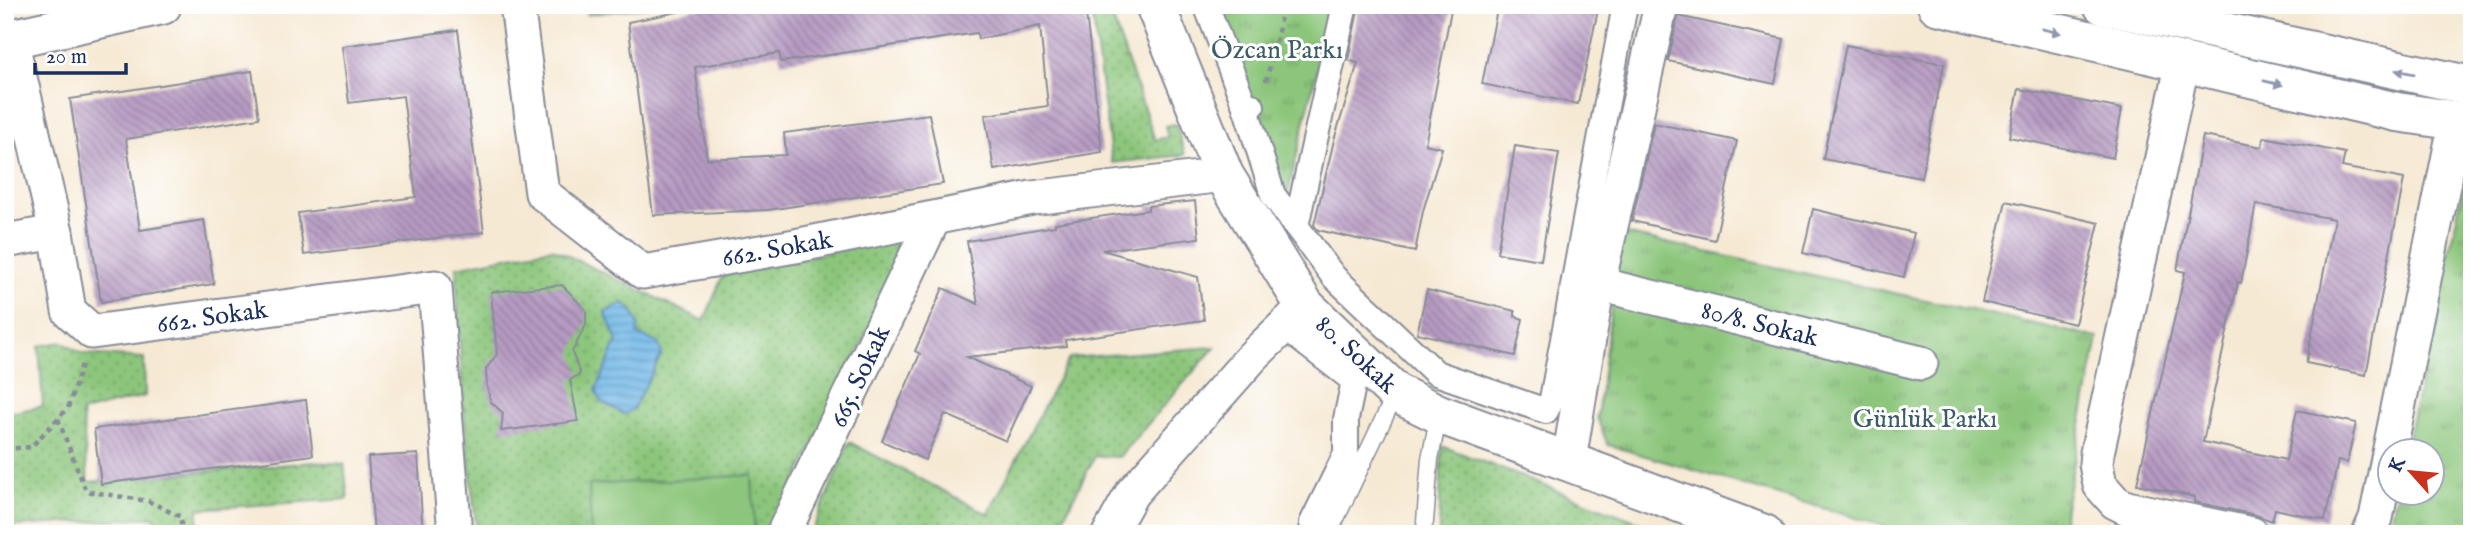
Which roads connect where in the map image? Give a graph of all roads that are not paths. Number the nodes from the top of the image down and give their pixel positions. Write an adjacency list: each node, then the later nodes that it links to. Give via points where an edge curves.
1 (162, 5): 10 (street)
2 (517, 5): 14 (street, 662. Sokak, via 542,193 643,272)
3 (1156, 5): 13 (street, 80. Sokak)
4 (1206, 5): 15 (street, via 1249,108 1273,195)
5 (1345, 5): 15 (street)
6 (1625, 5): 15 (street, via 1546,411 1436,373 1334,277)
7 (1661, 5): 18 (street)
8 (1937, 5): 11 (street, one-way to 11)
9 (2103, 5): 12 (street, one-way to 9)
10 (8, 40): 16 (street)
11 (2183, 62): 12 (street, one-way to 12, via 2397,113); 30 (street, via 2097,453 2097,475 2106,494 2127,508)
12 (2466, 104): 31 (street)
13 (1224, 175): 14 (street, 662. Sokak, via 1032,198); 19 (street, 80. Sokak)
14 (934, 218): 27 (street, 665. Sokak)
15 (1296, 226)
16 (56, 232): 17 (street); 26 (street, 662. Sokak, via 69,311 92,332 435,287)
17 (5, 241)
18 (1598, 284): 20 (street, 80/8. Sokak); 23 (street)
19 (1294, 316): 21 (street, 80. Sokak); 25 (street, via 1354,382 1346,419 1346,454 1312,523); 28 (street, via 1132,493)
20 (1921, 363)
21 (1396, 393): 22 (street, 80. Sokak); 25 (lane)
22 (1439, 414): 23 (street, 80. Sokak); 24 (lane)
23 (1569, 460): 29 (street, 80. Sokak)
24 (1425, 522)
25 (1329, 533)
26 (455, 534)
27 (783, 534)
28 (1109, 534)
29 (1764, 534)
30 (2252, 534)
31 (2369, 534)

